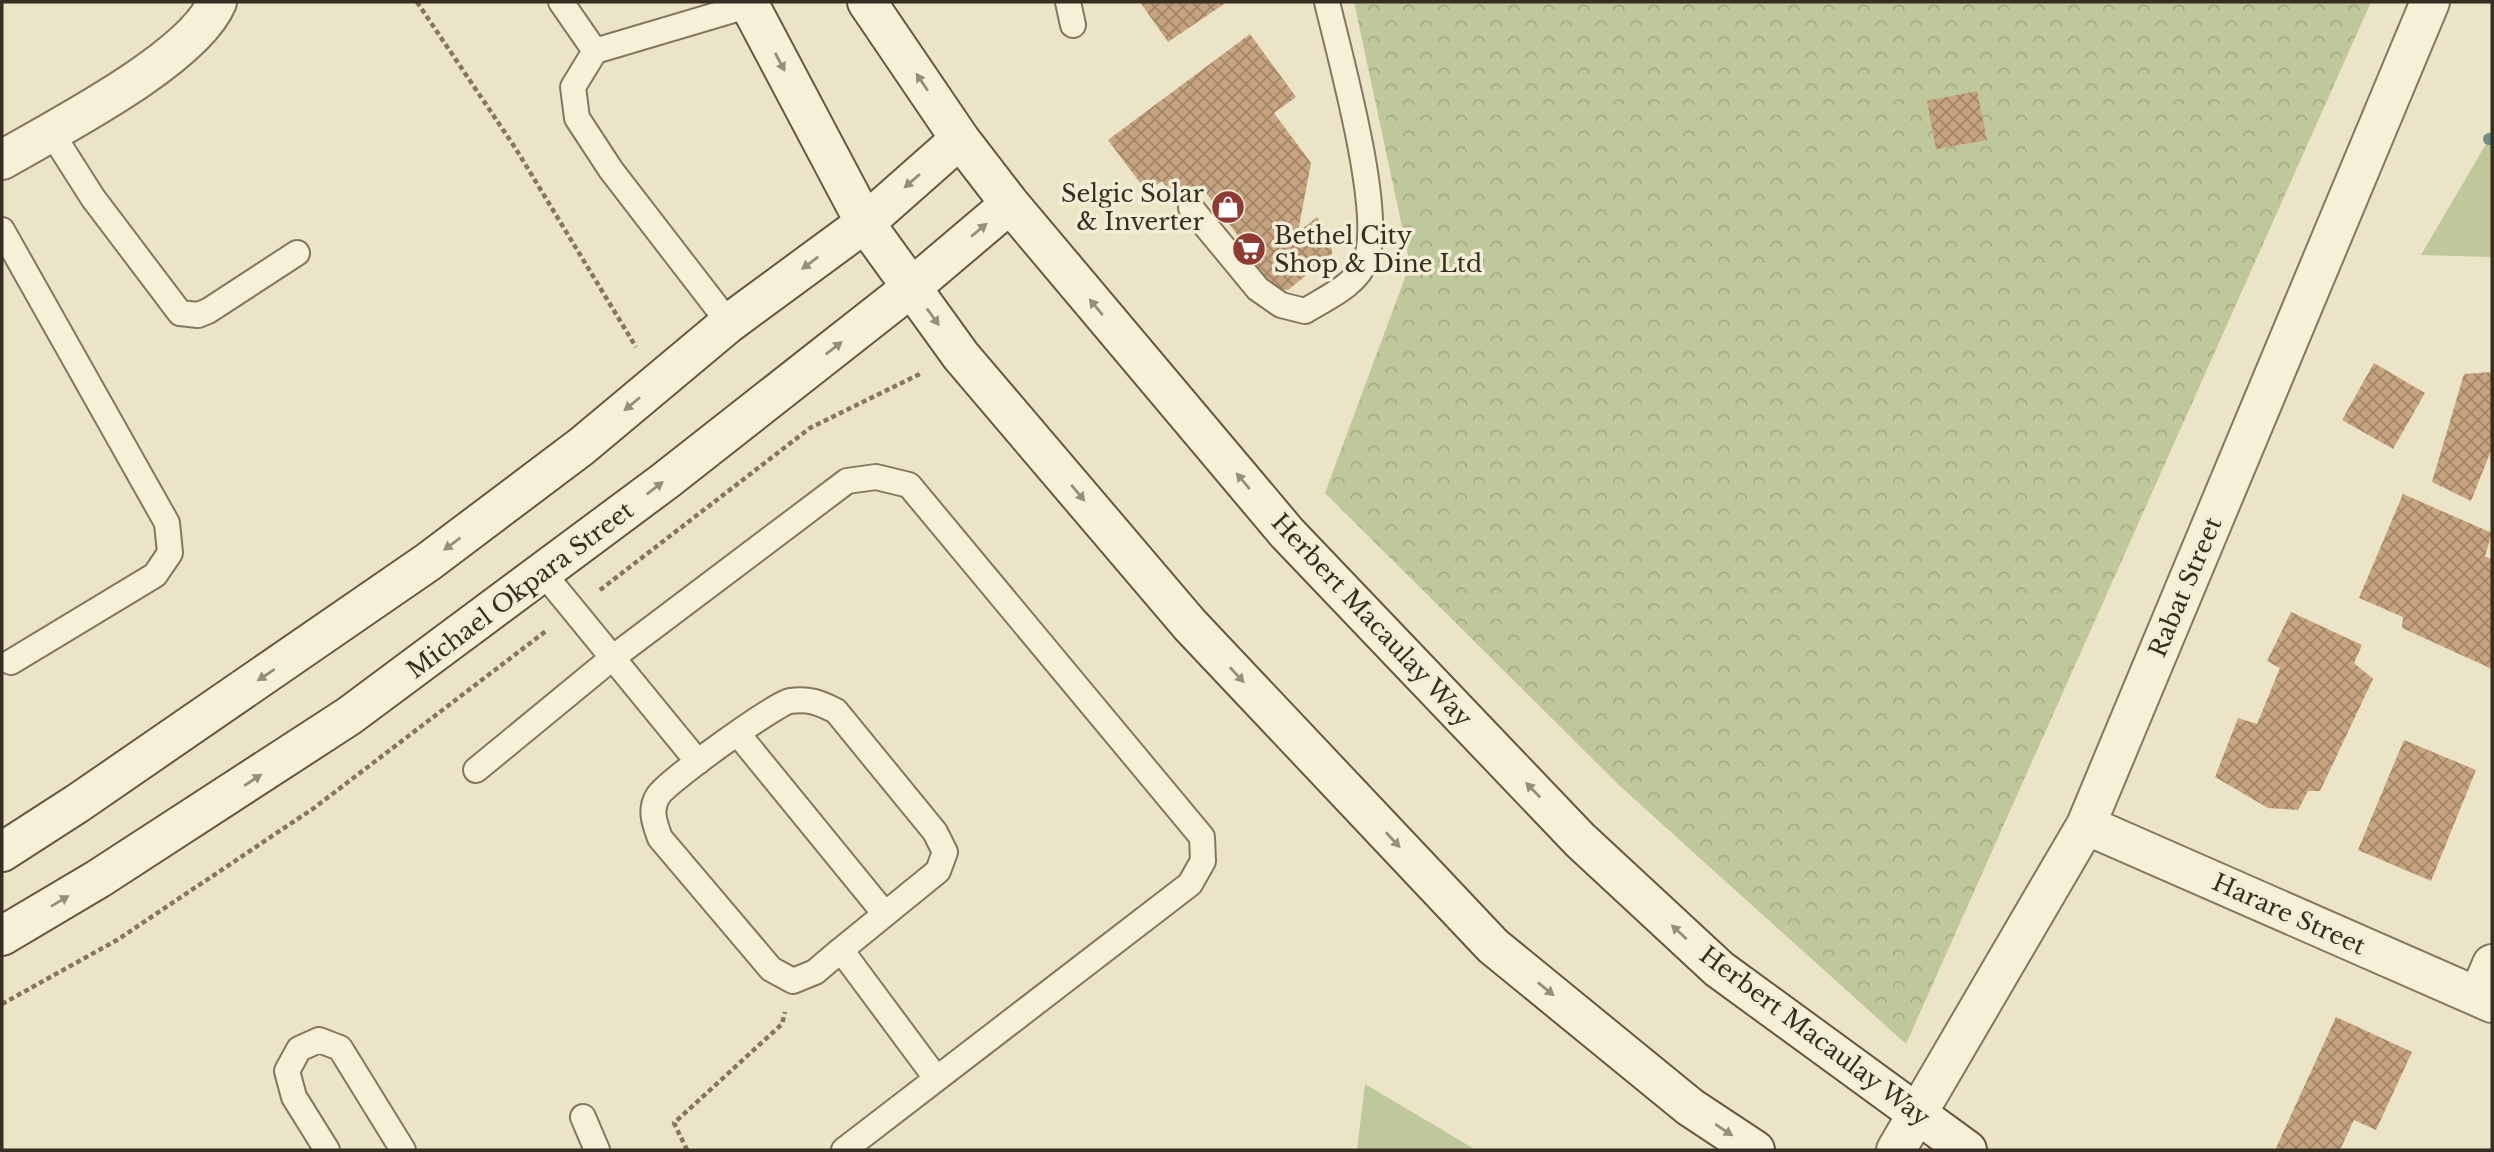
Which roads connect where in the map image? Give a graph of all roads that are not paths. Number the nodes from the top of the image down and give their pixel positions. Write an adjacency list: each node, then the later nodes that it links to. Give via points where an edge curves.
1 (217, 2): 8 (main road, via 213,12 170,56)
2 (561, 2): 7 (lane)
3 (867, 2): 9 (main road, Herbert Macaulay Way, one-way to 3)
4 (1327, 2): 12 (lane, via 1362,154 1372,233 1366,262 1348,284 1305,311 1281,305 1258,289)
5 (2430, 2): 24 (main road, Rabat Street)
6 (749, 4): 7 (lane); 13 (main road, one-way to 13)
7 (595, 51): 17 (lane, via 573,87 577,118 611,170)
8 (51, 132): 10 (main road); 15 (lane, via 93,198 180,313 208,312)
9 (960, 139): 11 (main road, Herbert Macaulay Way); 13 (main road, one-way to 13)
10 (2, 160)
11 (1010, 205): 16 (main road, Michael Okpara Street, one-way to 11); 31 (main road, Herbert Macaulay Way, one-way to 11, via 1719,969 1580,840 1287,533)
12 (1191, 208)
13 (865, 223): 16 (main road); 17 (main road, one-way to 17)
14 (2, 230): 20 (lane, via 167,523 170,554 155,575)
15 (297, 253)
16 (912, 287): 18 (main road, Michael Okpara Street, one-way to 16); 37 (main road, one-way to 37, via 961,356 1190,625 1493,946 1690,1107)
17 (730, 323): 25 (main road, one-way to 25, via 582,446 428,562)
18 (544, 574): 19 (lane); 27 (main road, Michael Okpara Street, one-way to 18, via 338,724)
19 (611, 659): 22 (lane); 23 (lane); 30 (lane, via 847,481 876,477 909,485 1202,837 1203,861 1190,884)
20 (11, 662)
21 (738, 734): 22 (lane); 26 (lane); 26 (lane, via 788,701 815,700 836,712 927,821 945,852 938,872)
22 (698, 762): 28 (lane, via 658,796 652,815 660,838 771,969 793,981 815,972)
23 (476, 770)
24 (2086, 825): 29 (main road, Harare Street); 31 (main road, Rabat Street)
25 (2, 852)
26 (885, 914): 28 (lane)
27 (2, 936)
28 (841, 950): 30 (lane)
29 (2487, 988)
30 (936, 1078): 36 (lane)
31 (1919, 1112): 38 (main road, Rabat Street); 39 (main road, Herbert Macaulay Way)
32 (583, 1117): 35 (lane)
33 (327, 1150): 34 (lane, via 295,1097 287,1071 299,1049 319,1040 340,1048)
34 (403, 1150)
35 (597, 1150)
36 (844, 1150)
37 (1755, 1150)
38 (1896, 1150)
39 (1967, 1150)

